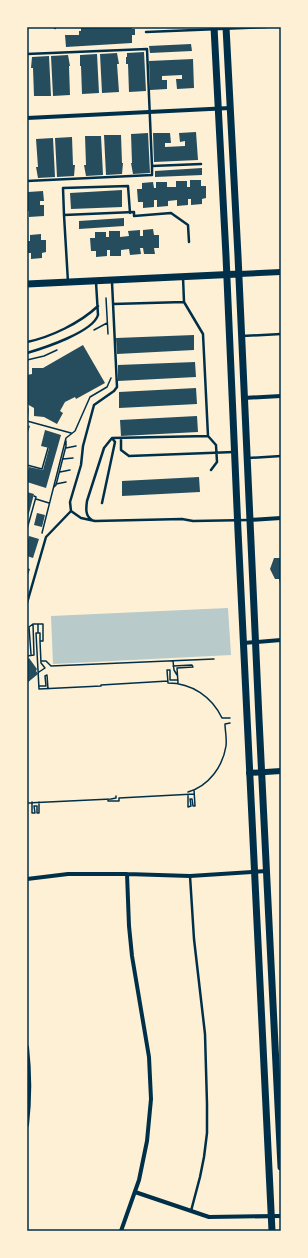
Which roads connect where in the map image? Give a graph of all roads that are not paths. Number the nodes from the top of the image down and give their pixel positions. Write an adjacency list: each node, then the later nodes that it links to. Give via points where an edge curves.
1 (267, 27): 3 (lane)
2 (214, 28): 3 (lane); 4 (lane); 7 (main road)
3 (226, 28): 6 (main road)
4 (146, 32)
5 (27, 54): 8 (lane, via 147,49)
6 (231, 108): 7 (street); 18 (main road)
7 (218, 109): 8 (street); 17 (main road)
8 (149, 112): 9 (street); 11 (lane)
9 (27, 118)
10 (201, 164): 11 (lane)
11 (152, 166): 12 (lane, via 152,175)
12 (27, 181)
13 (130, 213): 14 (lane); 14 (lane, via 128,186 62,188); 15 (lane, via 134,212 134,216 171,213 188,225)
14 (64, 215): 22 (lane)
15 (189, 242)
16 (281, 272): 18 (street)
17 (227, 274): 18 (main road); 19 (main road); 36 (main road)
18 (239, 274): 28 (main road)
19 (183, 277): 20 (main road); 24 (lane)
20 (112, 280): 21 (main road); 25 (lane)
21 (96, 281): 22 (main road); 26 (lane)
22 (68, 282): 23 (main road)
23 (27, 284)
24 (184, 302): 25 (lane); 33 (lane, via 203,334)
25 (113, 304): 42 (lane, via 117,387 94,405 70,502)
26 (98, 306): 29 (lane, via 87,316 55,333); 30 (lane, via 97,320 92,324 70,337)
27 (281, 334): 28 (lane)
28 (242, 336): 32 (main road)
29 (27, 342)
30 (27, 353)
31 (281, 396): 32 (street)
32 (244, 398): 39 (main road)
33 (208, 436): 35 (lane); 37 (lane, via 216,445)
34 (112, 438): 35 (lane); 41 (lane, via 114,442); 46 (lane, via 104,448 85,510 89,518)
35 (121, 438): 37 (lane, via 121,450 129,456)
36 (234, 452): 37 (lane); 44 (main road)
37 (216, 453): 40 (lane, via 217,462)
38 (281, 456): 39 (lane)
39 (247, 458): 45 (main road)
40 (211, 470)
41 (102, 502)
42 (72, 511): 46 (lane, via 81,518); 47 (lane, via 46,537)
43 (281, 518): 45 (street)
44 (237, 520): 45 (lane); 46 (lane, via 182,518); 50 (main road)
45 (250, 520): 49 (main road)
46 (95, 521)
47 (27, 603)
48 (281, 640): 49 (street)
49 (256, 642): 50 (street); 52 (main road)
50 (243, 643): 53 (main road)
51 (281, 771): 52 (street)
52 (262, 772): 53 (street); 54 (main road)
53 (249, 773): 55 (main road)
54 (267, 871): 55 (street); 61 (main road)
55 (254, 872): 57 (street); 64 (main road)
56 (127, 874): 57 (street); 58 (street, via 68,874); 62 (street, via 132,956 146,1037 150,1080 150,1119)
57 (190, 876): 63 (lane, via 205,1034 207,1104 204,1156)
58 (27, 879)
59 (27, 1047): 60 (street)
60 (27, 1125)
61 (281, 1167)
62 (136, 1192): 63 (street); 66 (street)
63 (191, 1211): 64 (street, via 209,1217)
64 (271, 1216): 65 (street); 67 (main road)
65 (281, 1216)
66 (121, 1231)
67 (272, 1231)

